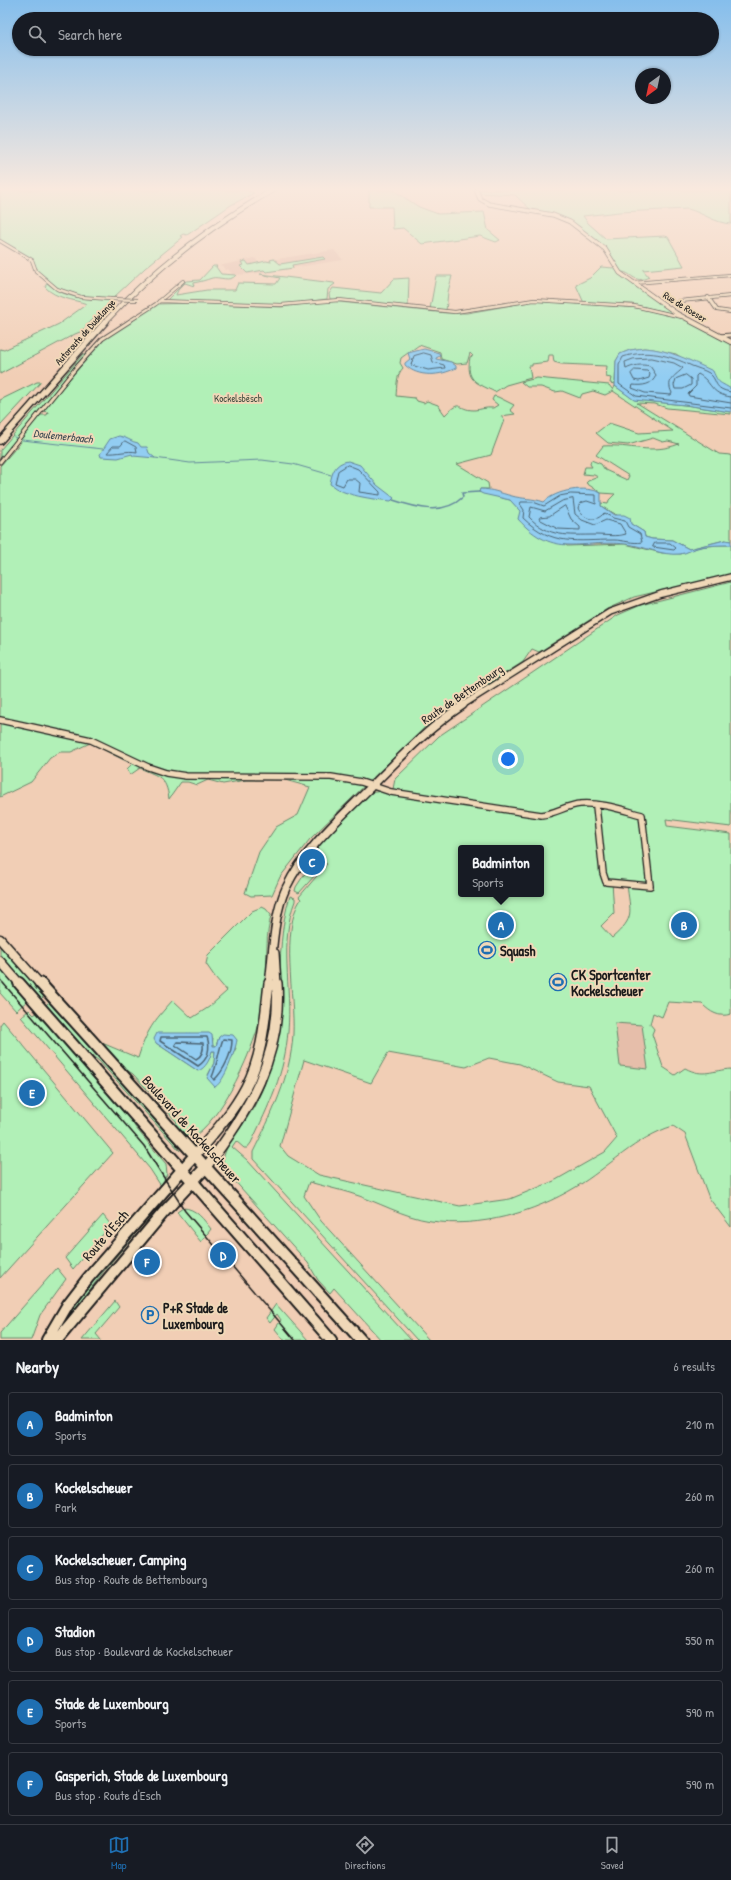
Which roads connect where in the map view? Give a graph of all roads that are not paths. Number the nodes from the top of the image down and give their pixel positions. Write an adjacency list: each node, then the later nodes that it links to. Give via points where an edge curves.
1 (19, 253): 11 (street, bridge, via 32,260 36,271 57,289 81,297)
2 (176, 253): 20 (highway, Autoroute de Dudelange, via 144,278 94,328)
3 (180, 253): 21 (highway, Autoroute de Dudelange, via 152,275 95,333)
4 (607, 253): 7 (main road, Rue de Roeser, via 618,271)
5 (731, 275): 7 (street)
6 (183, 281): 8 (street)
7 (634, 283): 16 (main road, Rue de Roeser)
8 (172, 295): 12 (street); 14 (street)
9 (731, 296): 10 (street)
10 (708, 297): 13 (street); 15 (street, via 717,310)
11 (138, 300)
12 (159, 301): 14 (street); 22 (street, via 102,339)
13 (680, 301)
14 (183, 302): 16 (street, via 281,305 339,300 456,312 534,300 634,306)
15 (731, 312)
16 (684, 317): 18 (main road, Rue de Roeser)
17 (731, 335): 18 (street)
18 (719, 336): 19 (main road, Rue de Roeser)
19 (731, 342)
20 (0, 435)
21 (0, 441)
22 (0, 462)
23 (731, 577): 25 (main road, Route de Bettembourg, via 637,600 608,612 443,718)
24 (0, 720): 25 (street, via 91,740 166,773 186,776 317,776)
25 (372, 786): 26 (street, via 468,805 541,815 552,815 582,804); 28 (main road, Route de Bettembourg, via 316,842 286,886 279,906)
26 (596, 806): 26 (street, via 606,882 650,886 642,815)
27 (0, 939): 30 (main road, Boulevard de Kockelscheuer)
28 (274, 944): 30 (main road, Route de Bettembourg, via 262,1041 252,1072 226,1119); 31 (main road, Route de Bettembourg, via 276,1029 266,1071 250,1106)
29 (0, 961): 32 (main road)
30 (195, 1155): 31 (main road, Boulevard de Kockelscheuer); 32 (main road, Route d'Esch)
31 (206, 1167): 33 (main road); 37 (main road, Boulevard de Kockelscheuer)
32 (182, 1169): 33 (main road); 34 (main road, Route d'Esch, via 88,1278 68,1304)
33 (193, 1182): 35 (main road, via 163,1213); 36 (main road)
34 (47, 1340)
35 (57, 1340)
36 (331, 1340)
37 (361, 1340)

